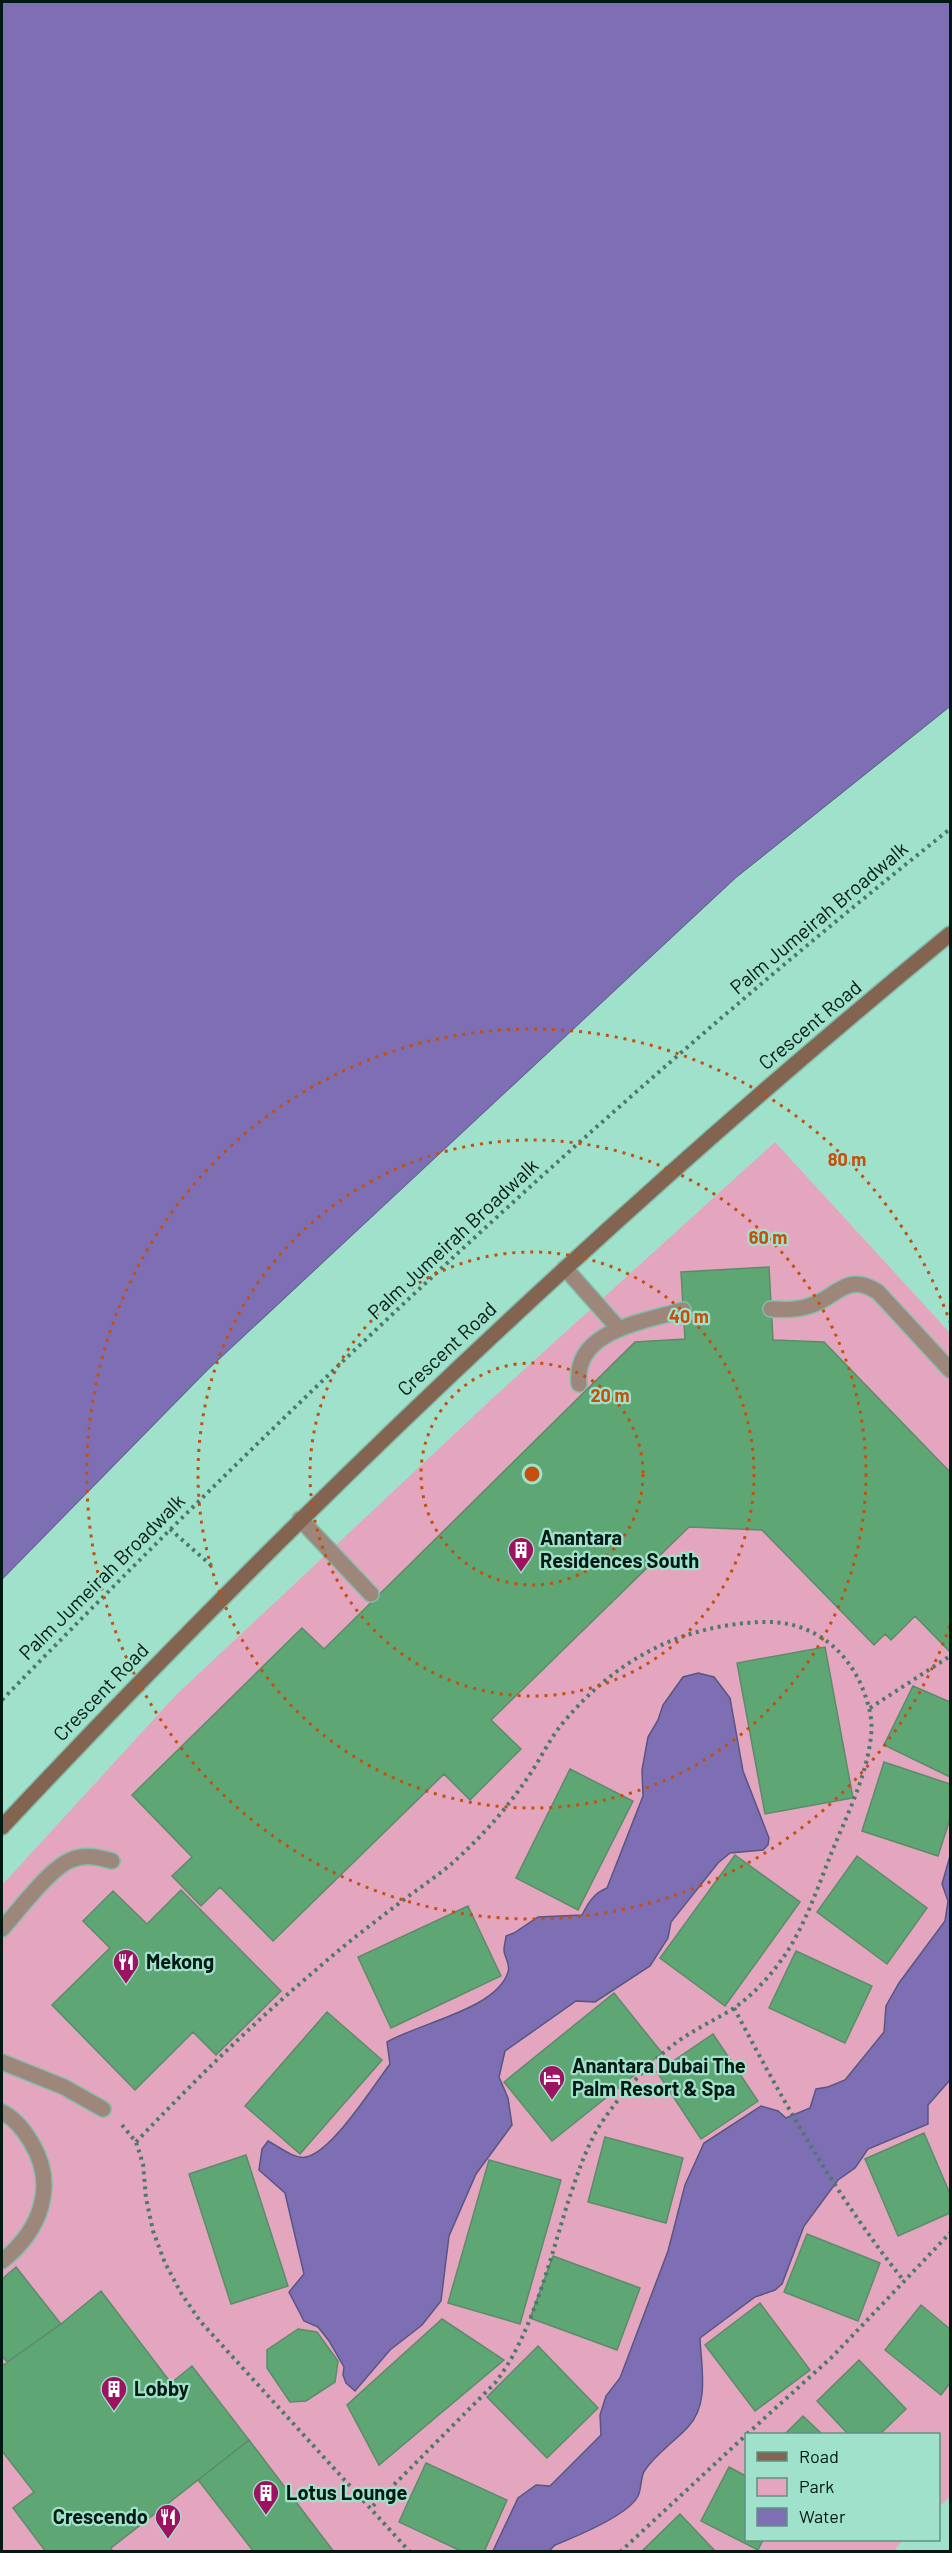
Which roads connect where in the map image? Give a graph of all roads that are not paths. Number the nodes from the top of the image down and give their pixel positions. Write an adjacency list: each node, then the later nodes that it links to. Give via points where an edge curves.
1 (951, 934): 2 (main road, Crescent Road, via 782,1076)
2 (565, 1268): 5 (lane); 8 (main road, Crescent Road)
3 (771, 1309): 6 (lane, via 805,1308 843,1286 868,1285)
4 (683, 1310): 5 (lane)
5 (619, 1329): 7 (lane, via 595,1341 587,1350 580,1360)
6 (951, 1370)
7 (579, 1384)
8 (300, 1519): 9 (lane); 10 (main road, Crescent Road)
9 (371, 1594)
10 (2, 1827)
11 (112, 1861): 12 (lane, via 84,1856 58,1867)
12 (2, 1929)
13 (2, 2062): 14 (lane, via 64,2087)
14 (103, 2109)
15 (2, 2112): 16 (lane, via 24,2131 38,2154 45,2182 41,2209 30,2234)
16 (2, 2261)

